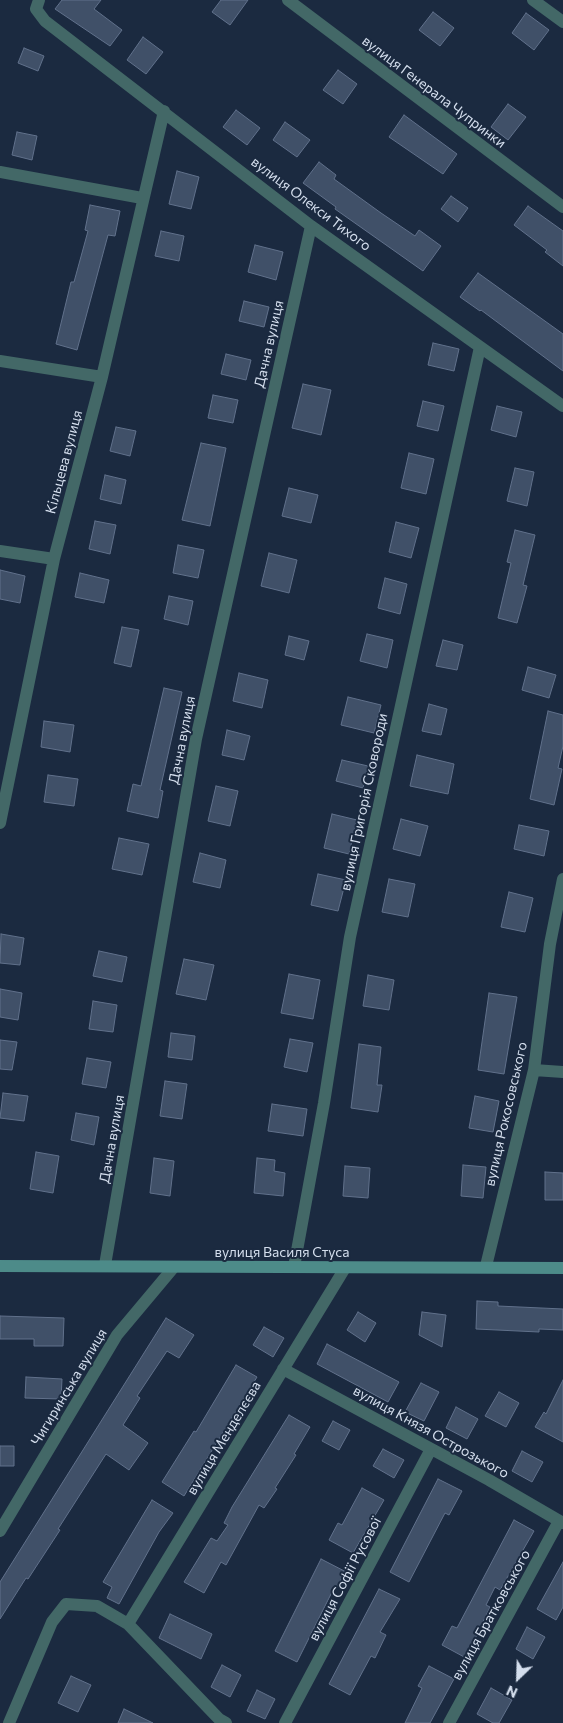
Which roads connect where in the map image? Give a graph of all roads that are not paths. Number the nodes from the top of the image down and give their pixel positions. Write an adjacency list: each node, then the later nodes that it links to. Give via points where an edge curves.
1 (39, 0): 5 (street, вулиця Олекси Тихого, via 36,9 45,21)
2 (288, 0): 8 (street, вулиця Генерала Чупринки)
3 (533, 0): 4 (street)
4 (563, 22)
5 (164, 110): 7 (street, Кільцева вулиця); 9 (street, вулиця Олекси Тихого)
6 (0, 172): 7 (street)
7 (142, 198): 12 (street, Кільцева вулиця)
8 (563, 207)
9 (311, 226): 10 (street, вулиця Олекси Тихого); 21 (street, Дачна вулиця, via 196,739)
10 (480, 347): 13 (street, вулиця Олекси Тихого); 25 (street, вулиця Григорія Сковороди, via 350,937)
11 (0, 361): 12 (street)
12 (102, 377): 15 (street, Кільцева вулиця)
13 (563, 406)
14 (0, 550): 15 (street)
15 (54, 559): 16 (street, Кільцева вулиця)
16 (0, 823)
17 (563, 879): 18 (street, вулиця Рокосовського)
18 (556, 945): 19 (street, вулиця Рокосовського)
19 (534, 1070): 20 (street); 23 (street, вулиця Рокосовського)
20 (563, 1072)
21 (105, 1265): 22 (street, вулиця Василя Стуса); 24 (street, вулиця Василя Стуса)
22 (0, 1266)
23 (486, 1266): 26 (street, вулиця Василя Стуса); 27 (street, вулиця Василя Стуса)
24 (174, 1267): 25 (street, вулиця Василя Стуса); 30 (street, Чигиринська вулиця, via 117,1335)
25 (294, 1267): 26 (street, вулиця Василя Стуса)
26 (345, 1268): 28 (street, вулиця Менделєєва)
27 (563, 1268)
28 (283, 1369): 29 (street, вулиця Князя Острозького); 33 (street, вулиця Менделєєва)
29 (431, 1449): 31 (street, вулиця Князя Острозького); 36 (street, вулиця Софії Русової)
30 (6, 1511): 32 (street, Чигиринська вулиця)
31 (561, 1522): 37 (street, вулиця Братковського)
32 (0, 1531)
33 (128, 1624): 34 (street, via 97,1606 66,1604 52,1622); 35 (street)
34 (9, 1723)
35 (226, 1723)
36 (284, 1723)
37 (449, 1723)

